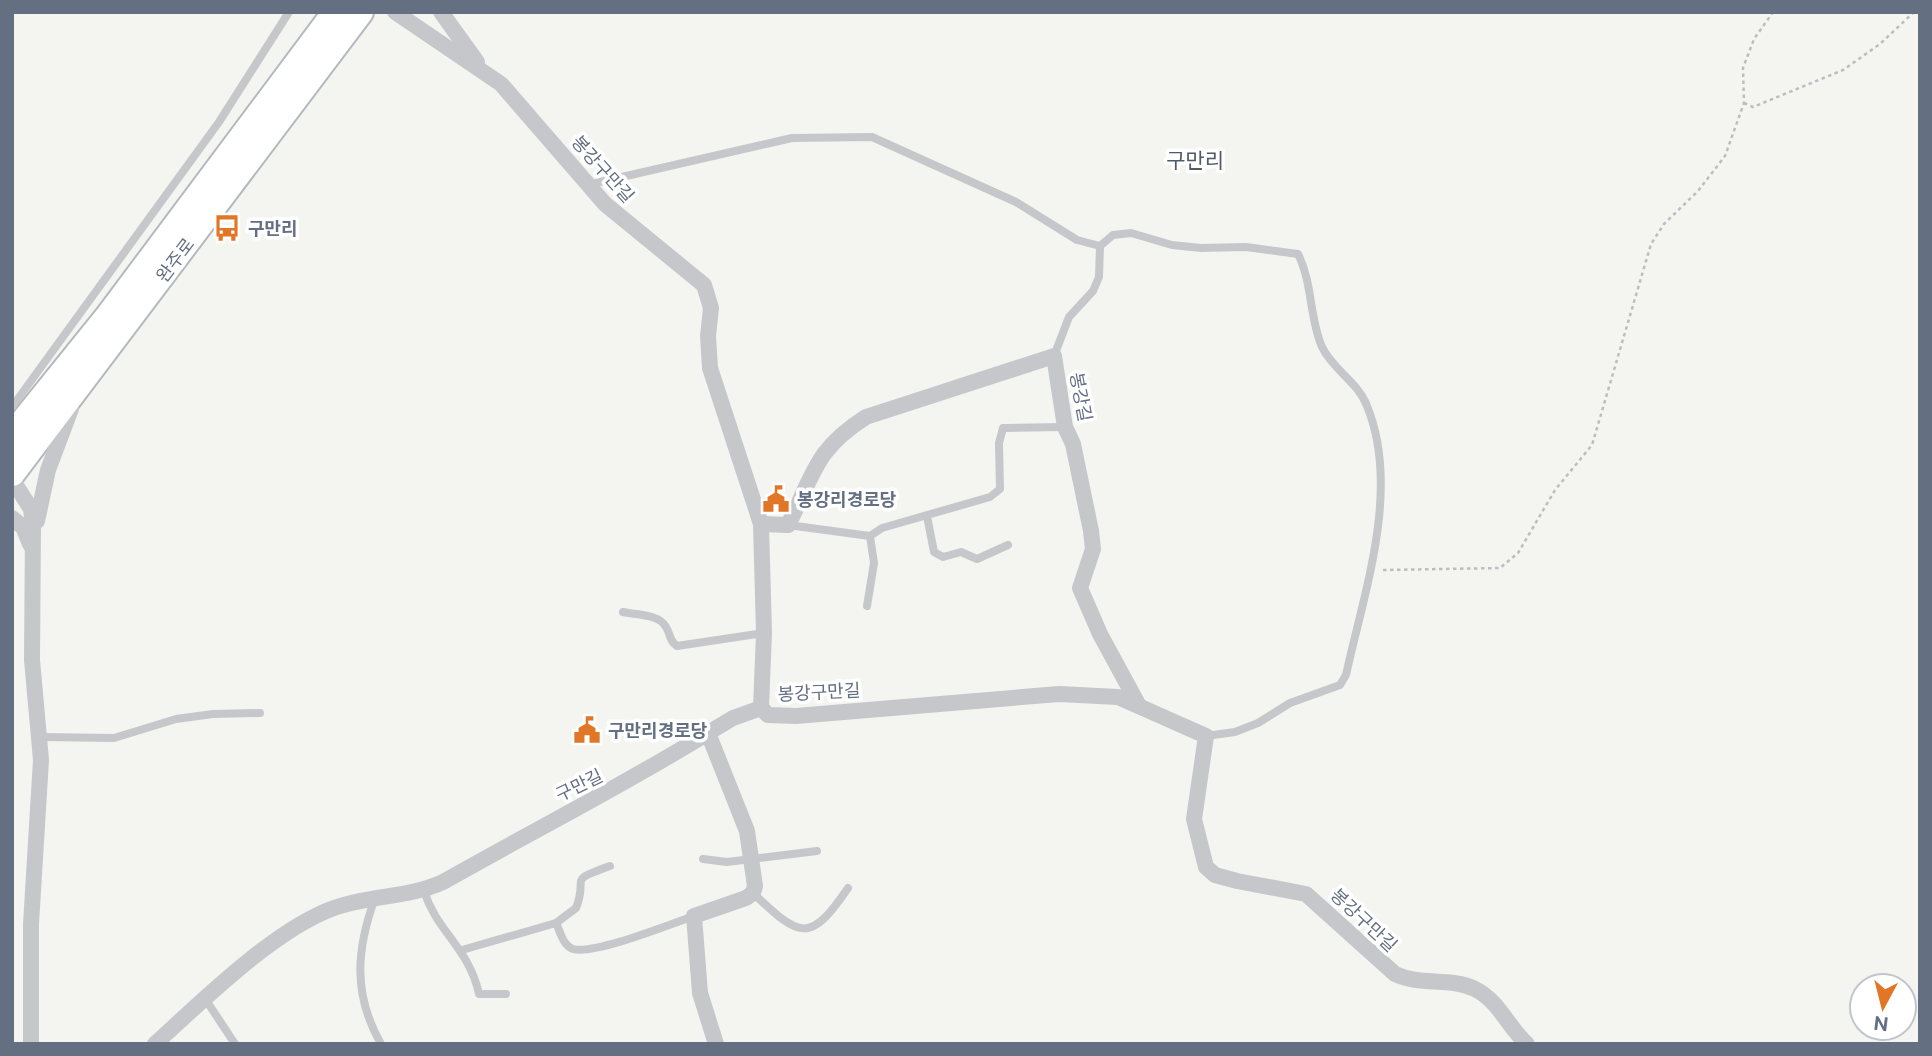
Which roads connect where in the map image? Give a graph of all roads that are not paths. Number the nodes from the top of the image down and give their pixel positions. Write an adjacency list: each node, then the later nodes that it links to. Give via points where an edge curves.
1 (289, 12): 11 (lane)
2 (336, 12): 11 (main road, 완주로, via 108,317)
3 (360, 12): 10 (main road, 완주로)
4 (395, 12): 6 (street, 봉강구만길)
5 (441, 12): 6 (street)
6 (480, 67): 7 (street, 봉강구만길, via 520,104)
7 (587, 185): 8 (lane, via 792,138 872,137 1016,202 1077,240); 17 (street, 봉강구만길, via 704,285 711,308 710,368)
8 (1100, 246): 9 (lane, via 1099,276 1093,291 1069,317); 29 (lane, via 1113,235 1131,233 1172,245 1298,254 1309,281 1322,346 1360,392 1374,430 1382,504 1346,675 1339,685 1290,703 1258,723)
9 (1054, 356): 12 (street, 봉강길); 18 (street, 봉강길, via 866,417 842,432 811,471)
10 (89, 375): 13 (main road, 완주로); 21 (street, via 66,418 48,470)
11 (14, 422)
12 (1065, 427): 15 (lane, via 1003,428 1000,489 990,497); 25 (street, 봉강길, via 1073,444 1093,549 1080,588)
13 (12, 473)
14 (12, 479): 21 (street, via 31,509)
15 (927, 516): 19 (lane, via 882,528); 20 (lane, via 934,552 943,557 961,552 977,559)
16 (12, 518): 21 (street, via 23,527)
17 (761, 524): 18 (street); 24 (street, 봉강구만길)
18 (788, 525): 19 (lane)
19 (870, 536): 22 (lane, via 874,563)
20 (1008, 545)
21 (32, 548): 30 (street, via 32,660)
22 (867, 606)
23 (623, 612): 24 (lane, via 660,620 677,646)
24 (764, 634): 26 (street, 봉강구만길)
25 (1138, 704): 26 (street, 봉강구만길, via 1118,697 1059,694 796,716 768,715); 29 (street, 봉강구만길)
26 (761, 708): 28 (street, 구만길)
27 (260, 713): 30 (lane, via 176,719 114,738)
28 (708, 733): 32 (street, via 747,831); 36 (street, 구만길, via 619,788)
29 (1206, 736): 49 (street, 봉강구만길, via 1194,820 1206,867 1237,881 1306,894 1395,974 1461,985 1484,995)
30 (41, 737): 44 (street, via 31,924)
31 (817, 851): 32 (lane)
32 (753, 858): 33 (lane); 37 (street)
33 (703, 859)
34 (610, 866): 40 (lane, via 583,876 576,908)
35 (848, 888): 37 (lane, via 820,926 807,930 784,922)
36 (424, 891): 38 (street, 구만길); 41 (lane, via 436,917)
37 (754, 893): 39 (street)
38 (376, 898): 43 (street, 구만길, via 331,909 292,929); 47 (lane, via 365,926 358,969 366,1014)
39 (694, 916): 40 (lane, via 630,940 577,950 565,943); 48 (street, via 700,993)
40 (556, 923): 41 (lane)
41 (462, 950): 42 (lane, via 472,965 480,994)
42 (506, 994)
43 (206, 1000): 45 (street, 구만길); 46 (lane)
44 (31, 1044)
45 (155, 1044)
46 (235, 1044)
47 (381, 1044)
48 (716, 1044)
49 (1527, 1044)

